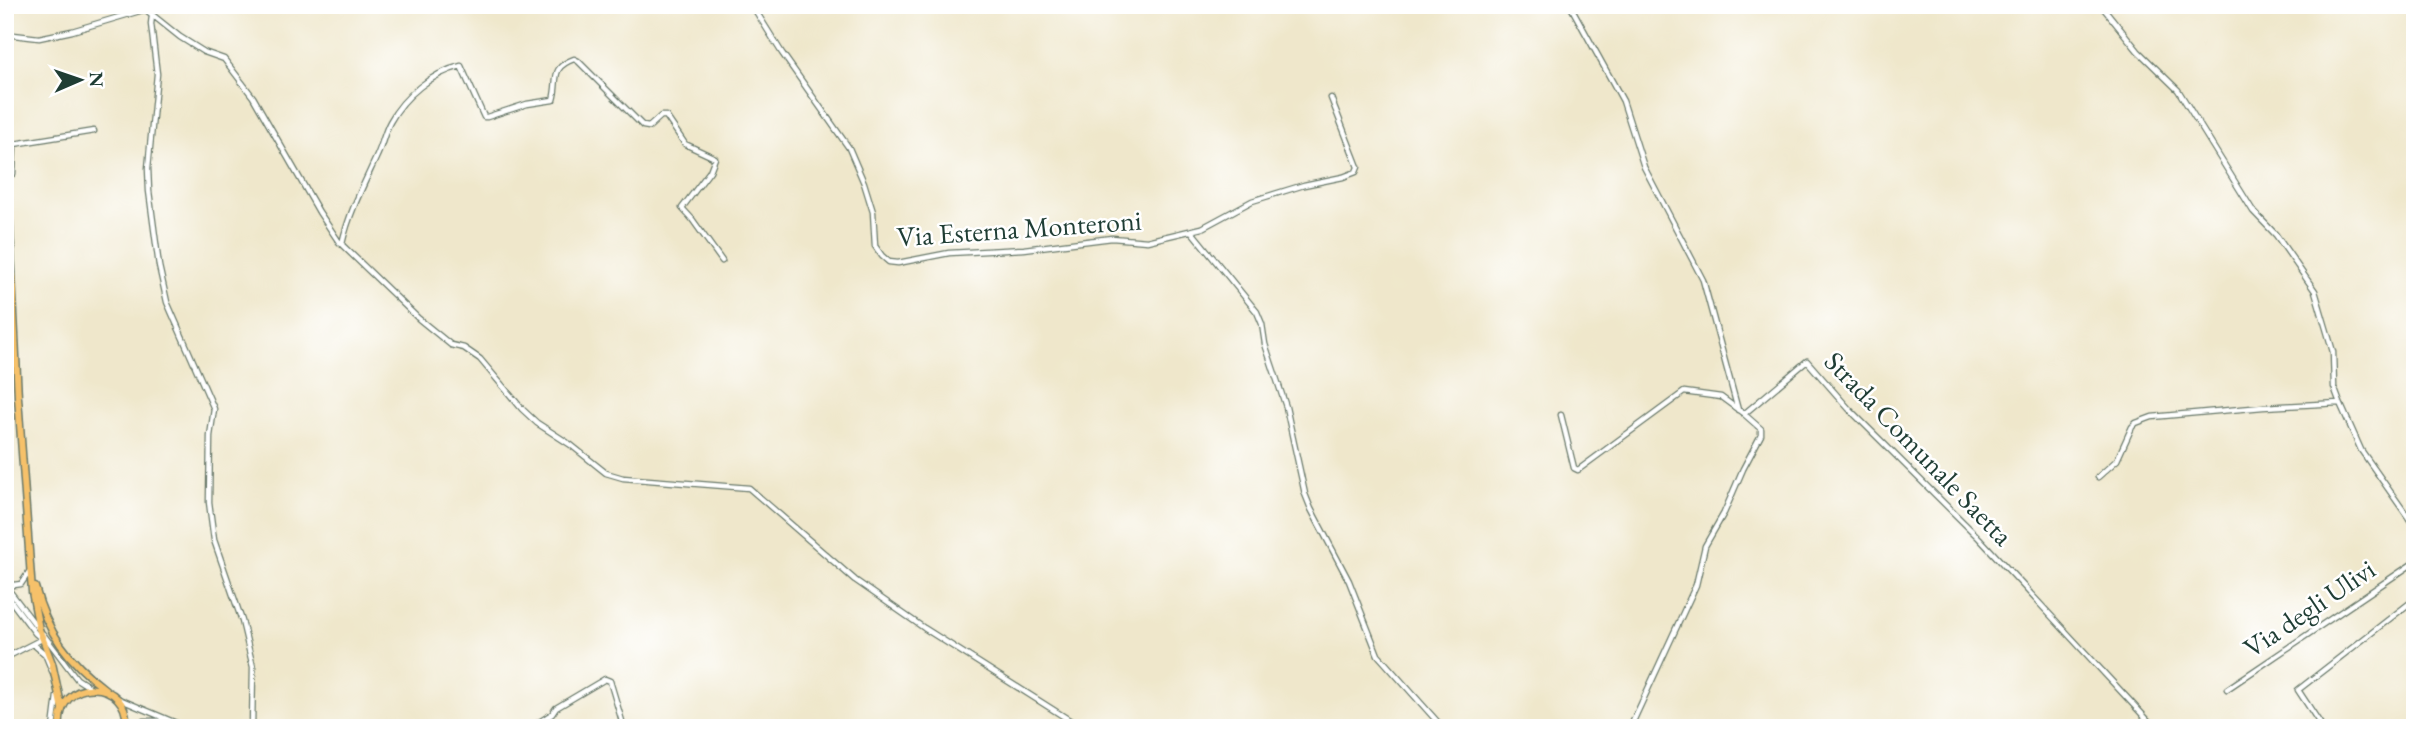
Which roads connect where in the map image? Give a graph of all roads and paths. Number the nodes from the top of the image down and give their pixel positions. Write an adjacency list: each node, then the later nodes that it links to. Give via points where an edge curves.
1 (752, 5): 11 (street, Via Esterna Monteroni, via 849,148 873,212 875,246 889,262 1112,238 1147,241)
2 (1570, 5): 15 (street, via 1623,101 1644,167 1703,280)
3 (2101, 5): 14 (street, via 2178,90 2253,211 2315,291 2333,352 2334,387)
4 (142, 7): 5 (street); 6 (street, via 72,32 39,38)
5 (152, 16): 12 (street, via 204,52 224,58 253,97); 41 (street, via 157,74 148,168 152,221 167,302 214,409 209,502 214,540 253,667)
6 (5, 34)
7 (1331, 98): 11 (street, Via Esterna Monteroni, via 1358,167 1356,173 1252,201)
8 (5, 124): 10 (main road)
9 (94, 131): 10 (street, via 14,144 13,174)
10 (7, 176): 21 (main road)
11 (1192, 232): 45 (street, via 1257,312 1296,446 1305,494 1349,581 1378,655)
12 (342, 245): 13 (street, via 355,202 390,122 411,94 461,66 479,110 487,117 553,100 555,73 574,59 643,126 666,116 685,144 715,158 682,208); 44 (street, via 451,345 480,359 537,423 606,473 749,488 855,580)
13 (722, 261)
14 (2340, 403): 18 (street, via 2152,417 2132,427 2117,460); 19 (street, via 2361,450)
15 (1738, 410): 16 (street); 17 (street, via 1721,397 1684,392 1578,470)
16 (1744, 414): 46 (street, via 1761,429 1761,435 1705,546 1696,585); 47 (street, Strada Comunale Saetta, via 1807,361)
17 (1561, 415)
18 (2098, 477)
19 (2415, 527)
20 (2415, 562): 31 (street, Via degli Ulivi)
21 (31, 568): 22 (street, via 21,584); 25 (main road); 32 (main road, via 40,604 65,654)
22 (5, 584): 25 (street)
23 (5, 593): 26 (street)
24 (2415, 599): 48 (street, via 2298,690)
25 (39, 629): 26 (main road); 30 (street, via 77,679)
26 (42, 639): 27 (street); 29 (main road)
27 (33, 644): 28 (street); 29 (street, via 44,654)
28 (5, 658)
29 (58, 685): 34 (main road); 38 (street)
30 (91, 688): 32 (main road); 34 (main road, via 73,694)
31 (2227, 689)
32 (106, 690): 33 (main road)
33 (119, 699): 35 (street); 39 (main road)
34 (62, 709): 38 (main road)
35 (146, 710): 36 (street); 37 (street)
36 (143, 721): 37 (street); 39 (street)
37 (172, 721): 40 (street)
38 (58, 727)
39 (129, 728)
40 (188, 728)
41 (252, 728)
42 (530, 728): 43 (street, via 605,678 610,681)
43 (624, 728)
44 (1082, 728)
45 (1443, 728)
46 (1630, 728)
47 (2155, 728)
48 (2323, 728)

